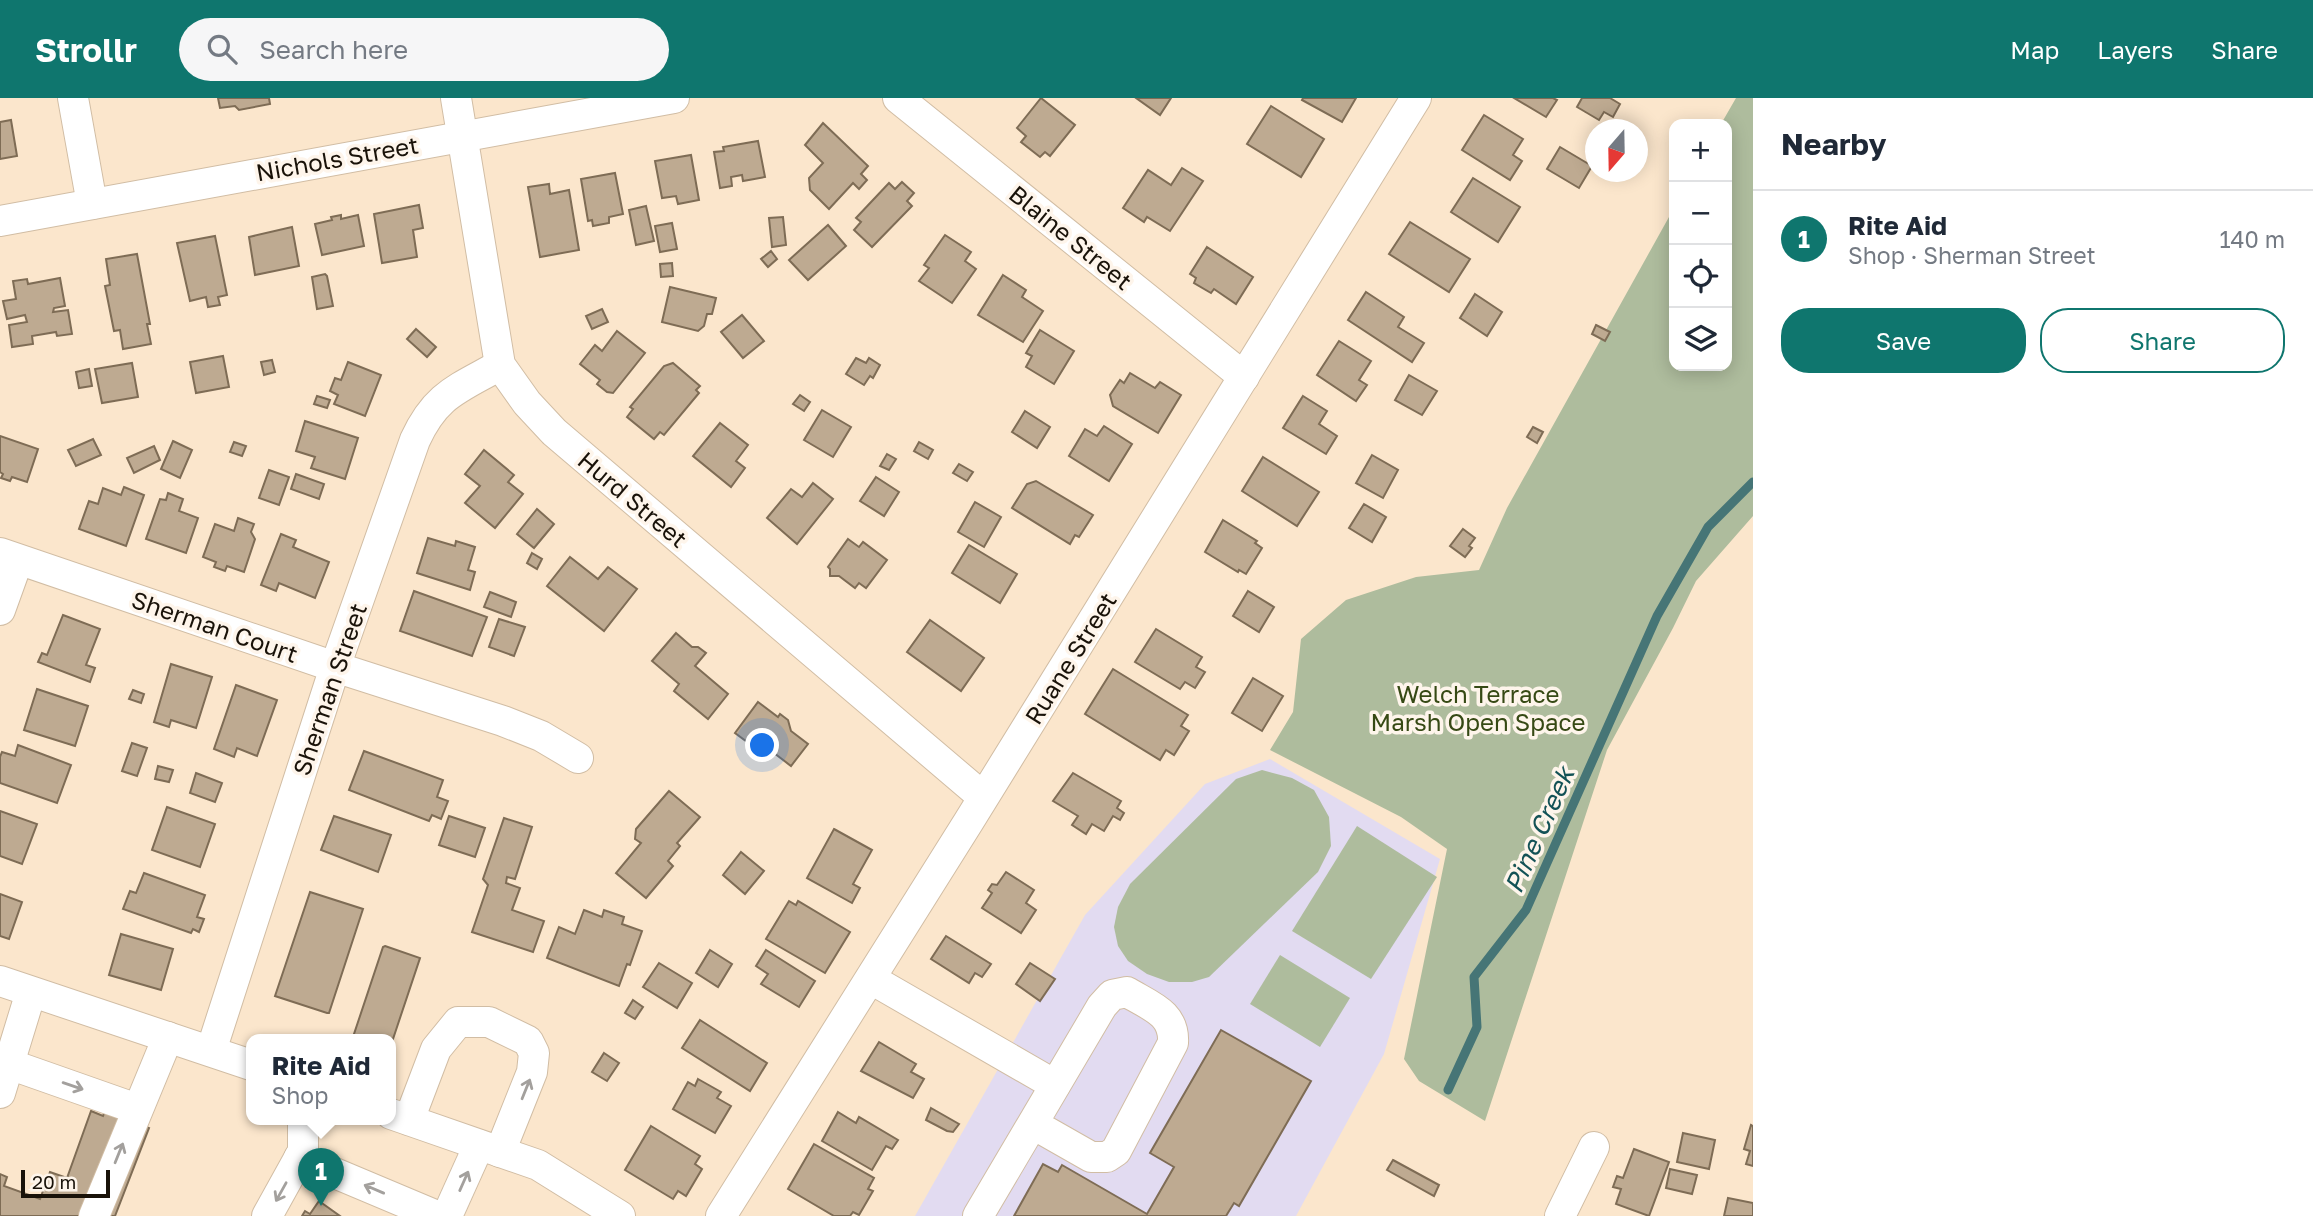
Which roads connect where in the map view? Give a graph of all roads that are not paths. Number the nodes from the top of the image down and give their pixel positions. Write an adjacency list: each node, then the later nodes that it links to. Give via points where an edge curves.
1 (73, 98): 7 (street)
2 (456, 98): 6 (street, Hurd Street)
3 (674, 98): 6 (street, Nichols Street)
4 (898, 98): 10 (street, Blaine Street)
5 (1416, 98): 10 (street, Ruane Street)
6 (463, 135): 7 (street, Nichols Street); 9 (street, Hurd Street)
7 (92, 204): 8 (street, Nichols Street)
8 (0, 221)
9 (500, 365): 13 (street, Sherman Street, via 444,397 422,424); 15 (street, Hurd Street, via 554,432)
10 (1244, 377): 15 (street, Ruane Street)
11 (9, 557): 12 (street, Sherman Court); 13 (street, Sherman Court)
12 (0, 610)
13 (335, 667): 14 (street, Sherman Court, via 503,721); 20 (street, Sherman Street)
14 (578, 758)
15 (983, 797): 16 (street, Ruane Street)
16 (871, 979): 23 (street); 37 (street, Ruane Street)
17 (0, 981): 18 (street)
18 (31, 992): 19 (street); 22 (street)
19 (168, 1037): 20 (street); 25 (street)
20 (211, 1051): 21 (street)
21 (246, 1063)
22 (9, 1064): 24 (street); 25 (street, one-way to 25)
23 (1055, 1085): 27 (street); 27 (street, via 1112,995 1127,992 1168,1018 1174,1029 1173,1043 1116,1151 1107,1157 1091,1157)
24 (0, 1093)
25 (137, 1109): 32 (street, one-way to 25)
26 (400, 1117): 30 (street); 30 (street, one-way to 26, via 532,1072 534,1053 528,1041 489,1022 458,1022 436,1049)
27 (1033, 1124): 38 (street)
28 (303, 1125): 31 (street)
29 (1594, 1147): 39 (street)
30 (489, 1148): 35 (street, one-way to 30); 36 (street, via 538,1165)
31 (299, 1158): 33 (street, one-way to 33); 34 (street, one-way to 31)
32 (94, 1216)
33 (267, 1216)
34 (437, 1216)
35 (447, 1216)
36 (620, 1216)
37 (722, 1216)
38 (978, 1216)
39 (1560, 1216)

